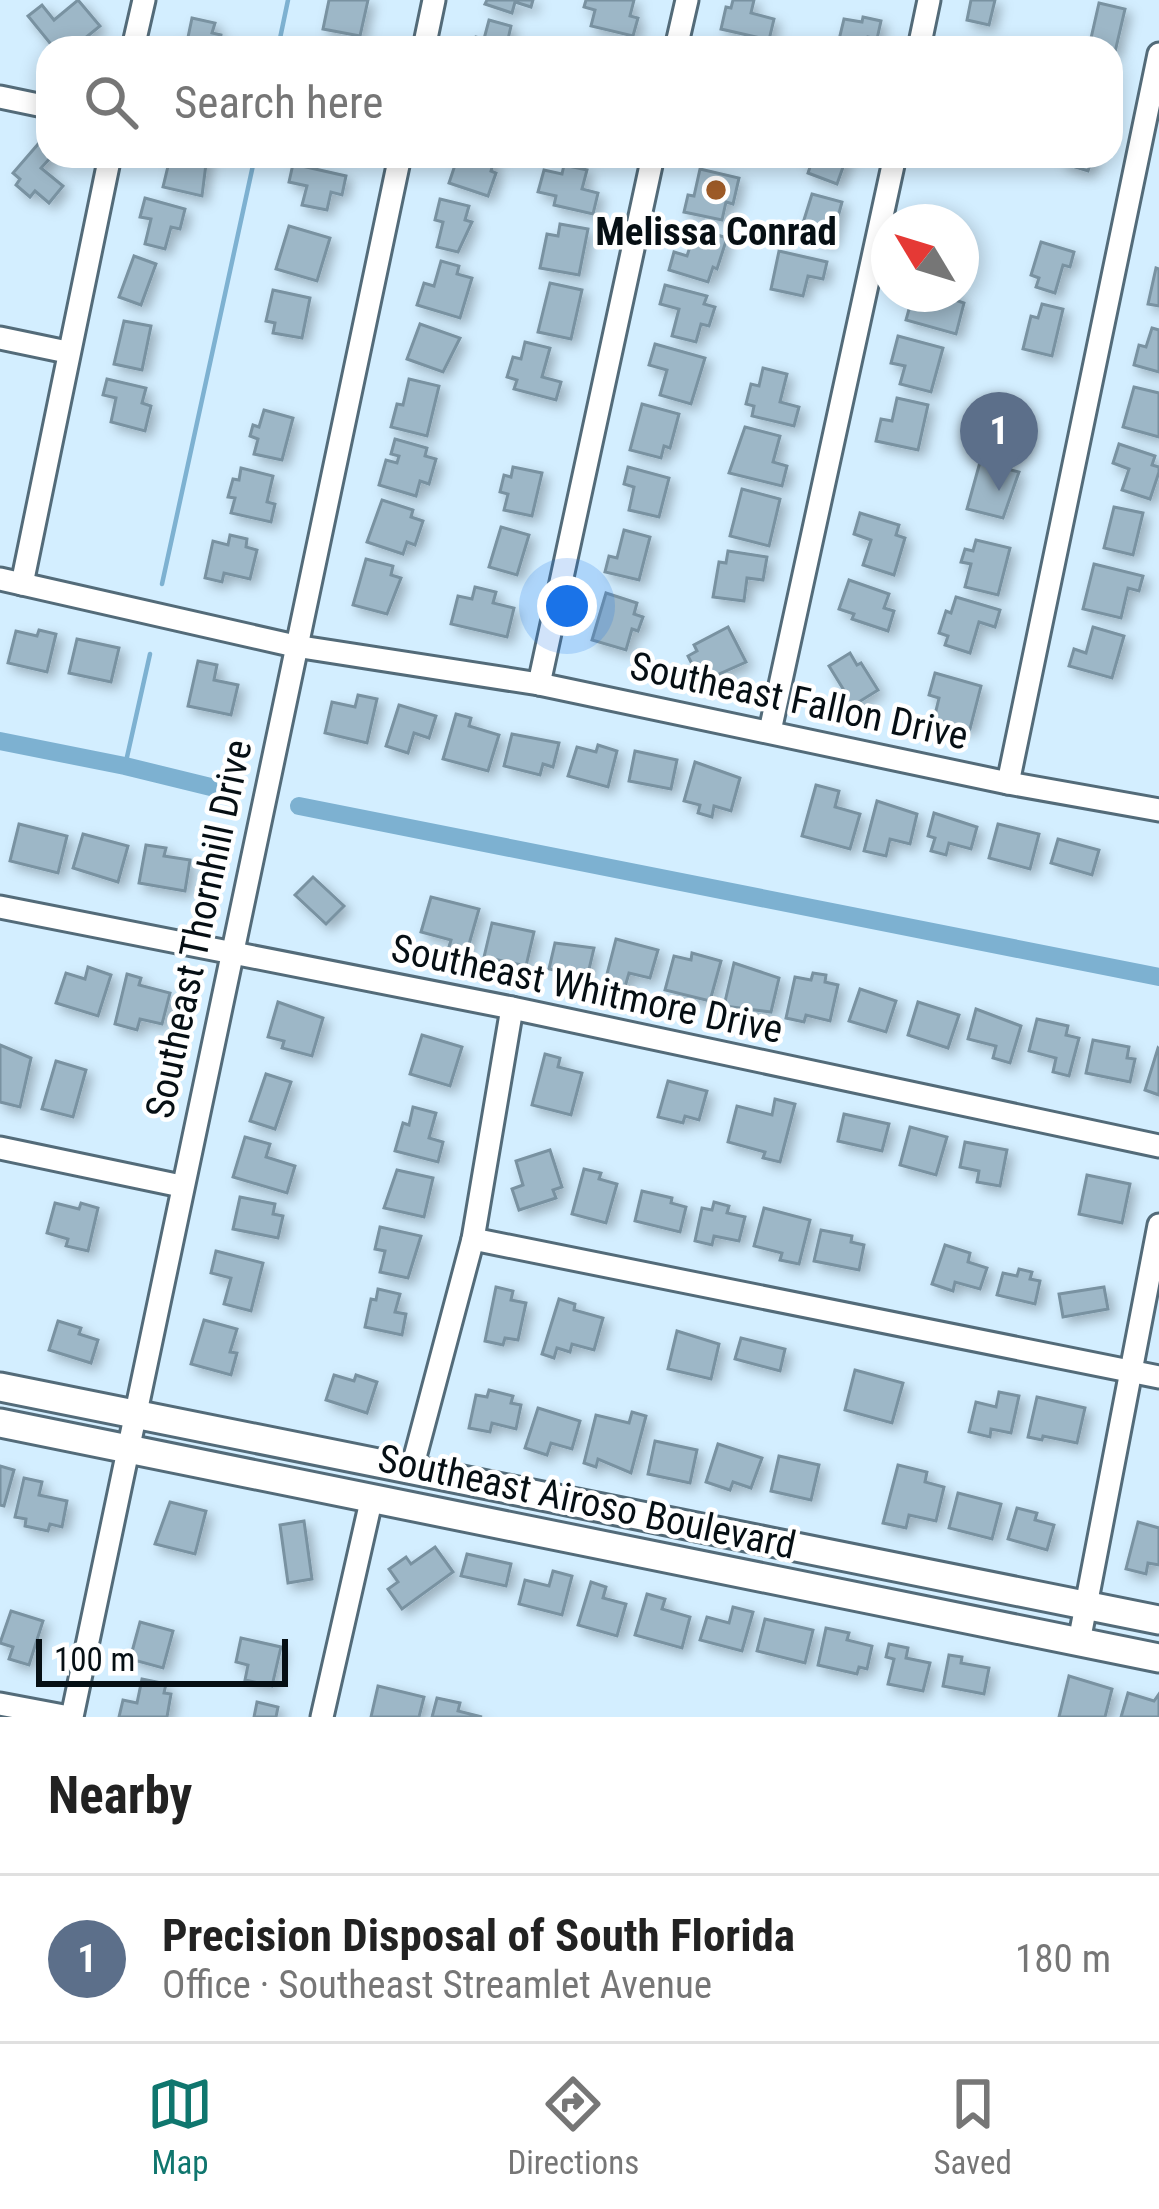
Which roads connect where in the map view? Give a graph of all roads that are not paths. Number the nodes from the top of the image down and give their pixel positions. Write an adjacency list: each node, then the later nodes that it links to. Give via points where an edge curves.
1 (143, 0): 5 (street)
2 (434, 0): 6 (street)
3 (687, 0): 7 (street)
4 (929, 0): 8 (street)
5 (136, 36)
6 (426, 36)
7 (679, 36)
8 (922, 36)
9 (1159, 54): 22 (street)
10 (0, 97): 11 (street)
11 (36, 104)
12 (107, 168): 17 (street)
13 (397, 168): 19 (street, Southeast Thornhill Drive)
14 (650, 168): 20 (street)
15 (892, 168): 21 (street)
16 (0, 338): 17 (street)
17 (67, 352): 18 (street)
18 (11, 582): 19 (street, Southeast Fallon Drive)
19 (295, 646): 20 (street, Southeast Fallon Drive); 25 (street, Southeast Thornhill Drive)
20 (539, 684): 21 (street, Southeast Fallon Drive)
21 (770, 731): 22 (street, Southeast Fallon Drive)
22 (1008, 783): 23 (street, Southeast Fallon Drive)
23 (1159, 810)
24 (0, 907): 25 (street, Southeast Whitmore Drive)
25 (230, 953): 26 (street, Southeast Whitmore Drive); 29 (street, Southeast Thornhill Drive)
26 (512, 1008): 27 (street, Southeast Whitmore Drive); 31 (street)
27 (1159, 1146)
28 (0, 1148): 29 (street)
29 (182, 1186): 35 (street, Southeast Thornhill Drive)
30 (1159, 1225): 32 (street)
31 (473, 1239): 32 (street); 38 (street)
32 (1131, 1372): 33 (street); 40 (street)
33 (1159, 1377)
34 (0, 1387): 35 (main road, Southeast Airoso Boulevard)
35 (135, 1414): 37 (street, Southeast Thornhill Drive); 38 (main road, Southeast Airoso Boulevard)
36 (0, 1423): 37 (main road, Southeast Airoso Boulevard)
37 (129, 1448): 39 (main road, Southeast Airoso Boulevard); 45 (street, Southeast Thornhill Drive)
38 (411, 1472): 40 (main road, Southeast Airoso Boulevard)
39 (372, 1497): 42 (main road, Southeast Airoso Boulevard); 46 (street)
40 (1087, 1605): 41 (main road, Southeast Airoso Boulevard); 42 (street)
41 (1159, 1620)
42 (1079, 1642): 43 (main road, Southeast Airoso Boulevard)
43 (1159, 1658)
44 (0, 1704): 45 (street)
45 (71, 1717)
46 (322, 1717)

